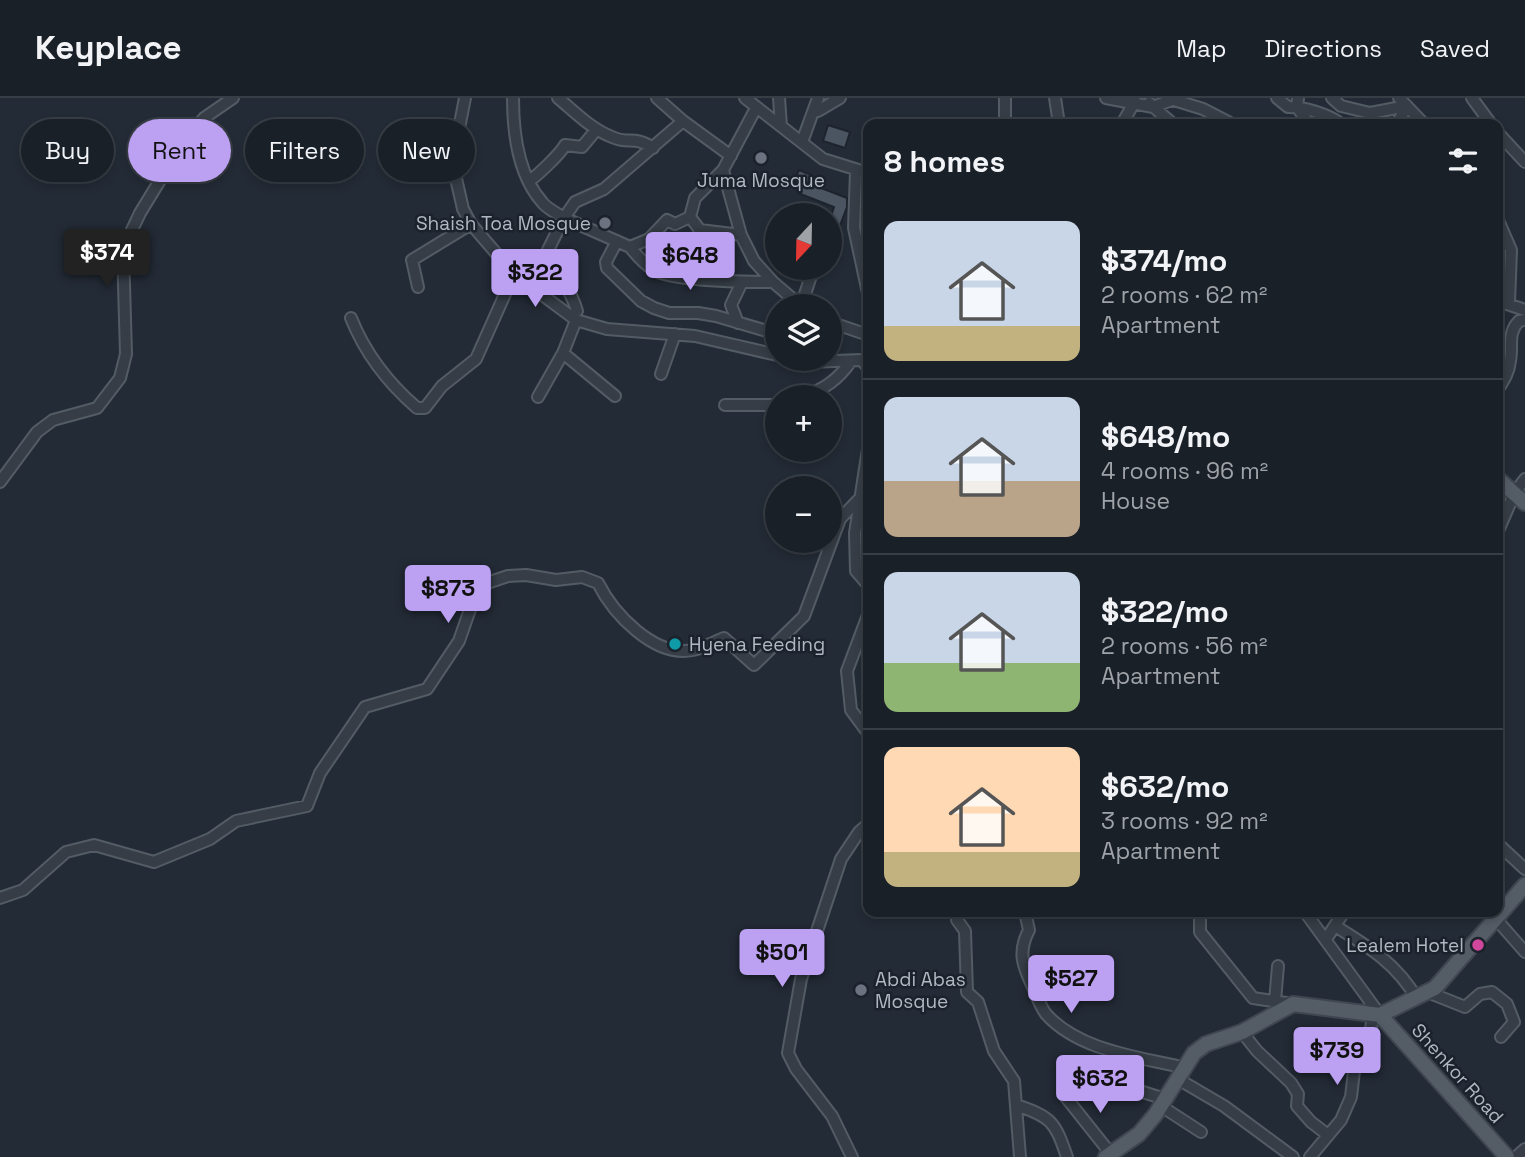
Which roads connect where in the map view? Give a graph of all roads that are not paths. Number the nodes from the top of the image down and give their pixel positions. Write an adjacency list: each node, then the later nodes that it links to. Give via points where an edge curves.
1 (233, 98): 82 (street, via 204,118 184,141 123,250 127,355 120,378 97,408 53,420 37,432)
2 (465, 98): 47 (street, via 455,174)
3 (513, 98): 44 (street, via 518,154)
4 (558, 98): 36 (street)
5 (657, 98): 34 (street)
6 (745, 98): 20 (street)
7 (779, 98): 35 (street)
8 (818, 98): 38 (street)
9 (840, 98): 22 (street)
10 (1005, 98): 23 (street)
11 (1055, 98): 24 (street)
12 (1106, 98): 16 (street)
13 (1278, 98): 19 (street, via 1288,107)
14 (1472, 98): 33 (street)
15 (1176, 99): 21 (street); 27 (street)
16 (1139, 100): 21 (street); 25 (street)
17 (1337, 102): 30 (street)
18 (1403, 102): 30 (street); 31 (street); 32 (street)
19 (1297, 103): 28 (street); 29 (street)
20 (755, 107): 35 (street); 40 (street)
21 (1153, 107): 26 (street)
22 (818, 111)
23 (1005, 119)
24 (1058, 119)
25 (1126, 119)
26 (1167, 119)
27 (1222, 119)
28 (1306, 119)
29 (1332, 119)
30 (1369, 119)
31 (1398, 119)
32 (1419, 119)
33 (1487, 119)
34 (683, 121): 39 (street); 40 (street)
35 (781, 126): 38 (street)
36 (596, 130): 39 (street, via 621,140 636,138); 44 (street, via 582,147 565,145)
37 (1503, 138): 41 (street)
38 (802, 142): 43 (street, via 823,159)
39 (653, 148): 46 (street, via 604,189 575,202)
40 (731, 156): 42 (street)
41 (1525, 162)
42 (723, 170): 45 (street, via 695,198); 50 (street)
43 (862, 172): 53 (street, via 855,228)
44 (529, 181): 46 (street, via 542,203)
45 (690, 217): 48 (street); 52 (street, via 675,224 667,220 649,239)
46 (564, 218): 51 (street); 62 (street, via 548,250 571,291)
47 (471, 224): 54 (street); 58 (street, via 412,260)
48 (700, 230): 50 (street); 55 (street)
49 (1503, 232): 60 (street, via 1511,250)
50 (741, 235): 57 (street, via 754,261)
51 (617, 241): 52 (street); 65 (street, via 607,268 641,301 669,313 698,313)
52 (630, 247): 55 (street, via 656,271)
53 (863, 268)
54 (514, 274): 62 (street); 63 (street, via 476,359 442,386 425,408 417,408 401,394 363,347)
55 (685, 276): 56 (street)
56 (742, 282): 57 (street); 65 (street, via 732,305)
57 (773, 282): 59 (street)
58 (418, 287)
59 (787, 294)
60 (1503, 302): 61 (street)
61 (1525, 310)
62 (576, 316): 68 (street, via 607,329); 71 (street)
63 (351, 318)
64 (1525, 320): 75 (street, via 1511,333 1510,361)
65 (738, 323): 67 (street)
66 (842, 327): 69 (street)
67 (765, 331)
68 (675, 334): 70 (street); 74 (street)
69 (863, 334)
70 (765, 352)
71 (563, 353): 77 (street); 78 (street)
72 (842, 362): 73 (street)
73 (862, 362): 76 (street)
74 (661, 374)
75 (1503, 380)
76 (829, 385)
77 (615, 396)
78 (538, 397)
79 (725, 405): 80 (street)
80 (765, 405)
81 (1525, 480): 86 (street)
82 (0, 482)
83 (863, 483): 85 (street)
84 (1503, 483): 86 (main road)
85 (861, 497): 88 (street, via 855,533 856,571); 95 (street, via 840,519 804,616 754,665 724,638 691,651 665,648 636,629 607,600 598,583 582,577 556,580 526,575 487,583 474,598 459,642 427,689 365,707 320,773 307,806 236,821 210,839 153,862 94,845 66,852 23,890)
86 (1522, 498): 87 (street)
87 (1503, 522)
88 (863, 579)
89 (863, 628): 90 (street, via 847,671 851,710)
90 (863, 726)
91 (863, 828): 122 (street, via 841,859 801,979 788,1053 832,1116)
92 (1503, 849): 93 (street)
93 (1525, 869)
94 (1525, 885): 96 (main road)
95 (0, 898)
96 (1503, 911)
97 (957, 917): 117 (street, via 965,931 967,992 978,1002 994,1051 1014,1081)
98 (1026, 917): 114 (street, via 1029,930 1020,956 1045,1013 1067,1032 1094,1044)
99 (1200, 917): 108 (street, via 1200,932 1253,998)
100 (1309, 917): 104 (street)
101 (1341, 917): 103 (street)
102 (1496, 919): 105 (street); 107 (main road)
103 (1335, 926): 104 (street); 107 (street, via 1380,954)
104 (1326, 939): 110 (street)
105 (1525, 952)
106 (1278, 966): 108 (street)
107 (1423, 996): 110 (main road); 112 (street, via 1465,1007 1480,994 1492,992 1507,1004 1514,1022)
108 (1275, 1001): 109 (street)
109 (1293, 1004): 110 (main road); 111 (main road)
110 (1376, 1015): 119 (street, via 1370,1036 1356,1054 1351,1097); 127 (main road, Shenkor Road)
111 (1242, 1032): 114 (main road, via 1200,1048); 119 (street, via 1292,1083 1298,1094 1297,1106)
112 (1501, 1037)
113 (1082, 1066): 116 (street, via 1095,1077)
114 (1181, 1073): 116 (main road); 125 (street)
115 (1065, 1095): 121 (street)
116 (1163, 1102): 118 (street); 121 (main road, via 1139,1134)
117 (1016, 1105): 123 (street); 124 (street, via 1057,1126)
118 (1201, 1132)
119 (1328, 1135): 126 (street)
120 (1525, 1149): 128 (street)
121 (1109, 1156)
122 (852, 1157)
123 (1020, 1157)
124 (1067, 1157)
125 (1292, 1157)
126 (1310, 1157)
127 (1507, 1157)
128 (1516, 1157)

